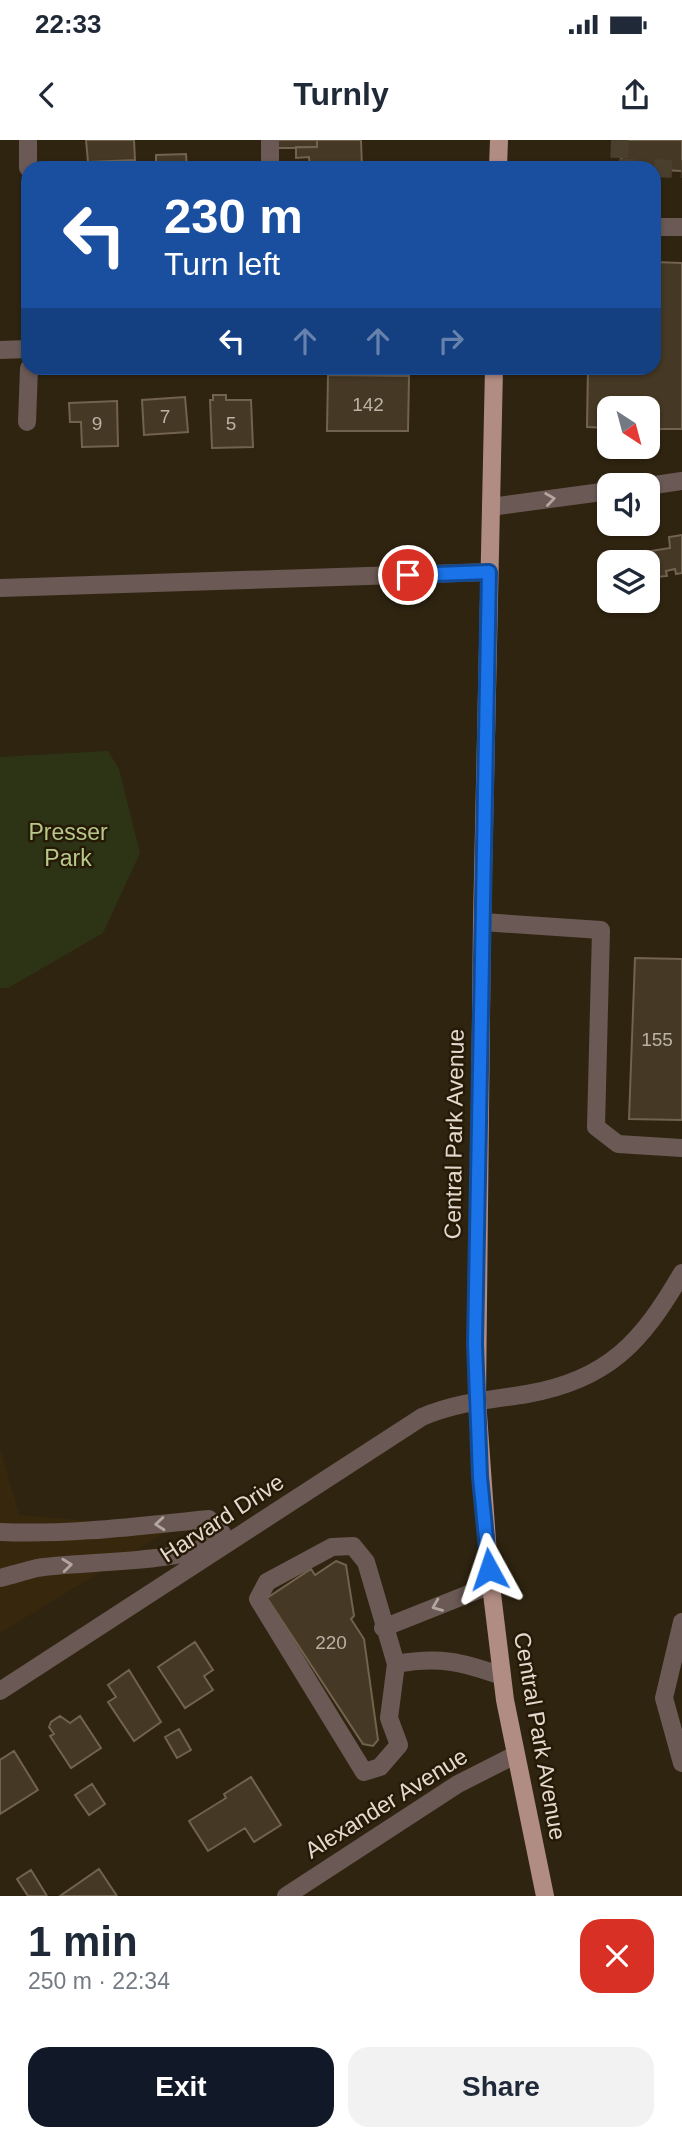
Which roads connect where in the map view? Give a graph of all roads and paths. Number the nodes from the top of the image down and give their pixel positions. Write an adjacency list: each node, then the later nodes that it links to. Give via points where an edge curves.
1 (28, 140): 4 (street)
2 (270, 140): 5 (street)
3 (499, 140): 6 (main road)
4 (28, 161)
5 (270, 161)
6 (498, 161)
7 (661, 227): 8 (street)
8 (682, 227)
9 (21, 349): 10 (street)
10 (0, 350)
11 (29, 375): 13 (street)
12 (494, 375): 17 (main road, Central Park Avenue)
13 (27, 422)
14 (682, 481): 15 (street)
15 (660, 484)
16 (597, 493): 17 (street, one-way to 16)
17 (491, 507): 18 (main road, Central Park Avenue)
18 (489, 572): 19 (street); 20 (main road, Central Park Avenue)
19 (0, 588)
20 (482, 922): 21 (street, via 601,930 596,1127 618,1144); 23 (main road, Central Park Avenue)
21 (682, 1148)
22 (682, 1273): 23 (street, Harvard Drive, via 644,1329 618,1357 589,1377 558,1388)
23 (477, 1400): 25 (street, Harvard Drive, via 422,1417); 28 (main road, Central Park Avenue)
24 (0, 1532): 26 (street, one-way to 24, via 209,1519 90,1531)
25 (245, 1532): 26 (street); 33 (street, Harvard Drive)
26 (222, 1533): 27 (street, one-way to 26, via 37,1568 174,1555 207,1548)
27 (0, 1578)
28 (491, 1585): 30 (street, one-way to 30); 32 (main road, Central Park Avenue)
29 (682, 1622): 35 (street, via 664,1698)
30 (383, 1628): 31 (street); 31 (street, via 366,1562 353,1546 332,1546 278,1576 267,1583 258,1599 364,1772 380,1767 399,1745 389,1718)
31 (396, 1664): 32 (street, via 424,1659 463,1663)
32 (502, 1676): 34 (main road, Central Park Avenue)
33 (0, 1691)
34 (515, 1755): 36 (street, Alexander Avenue, via 458,1784); 37 (main road, Central Park Avenue)
35 (682, 1763)
36 (286, 1896)
37 (545, 1896)

